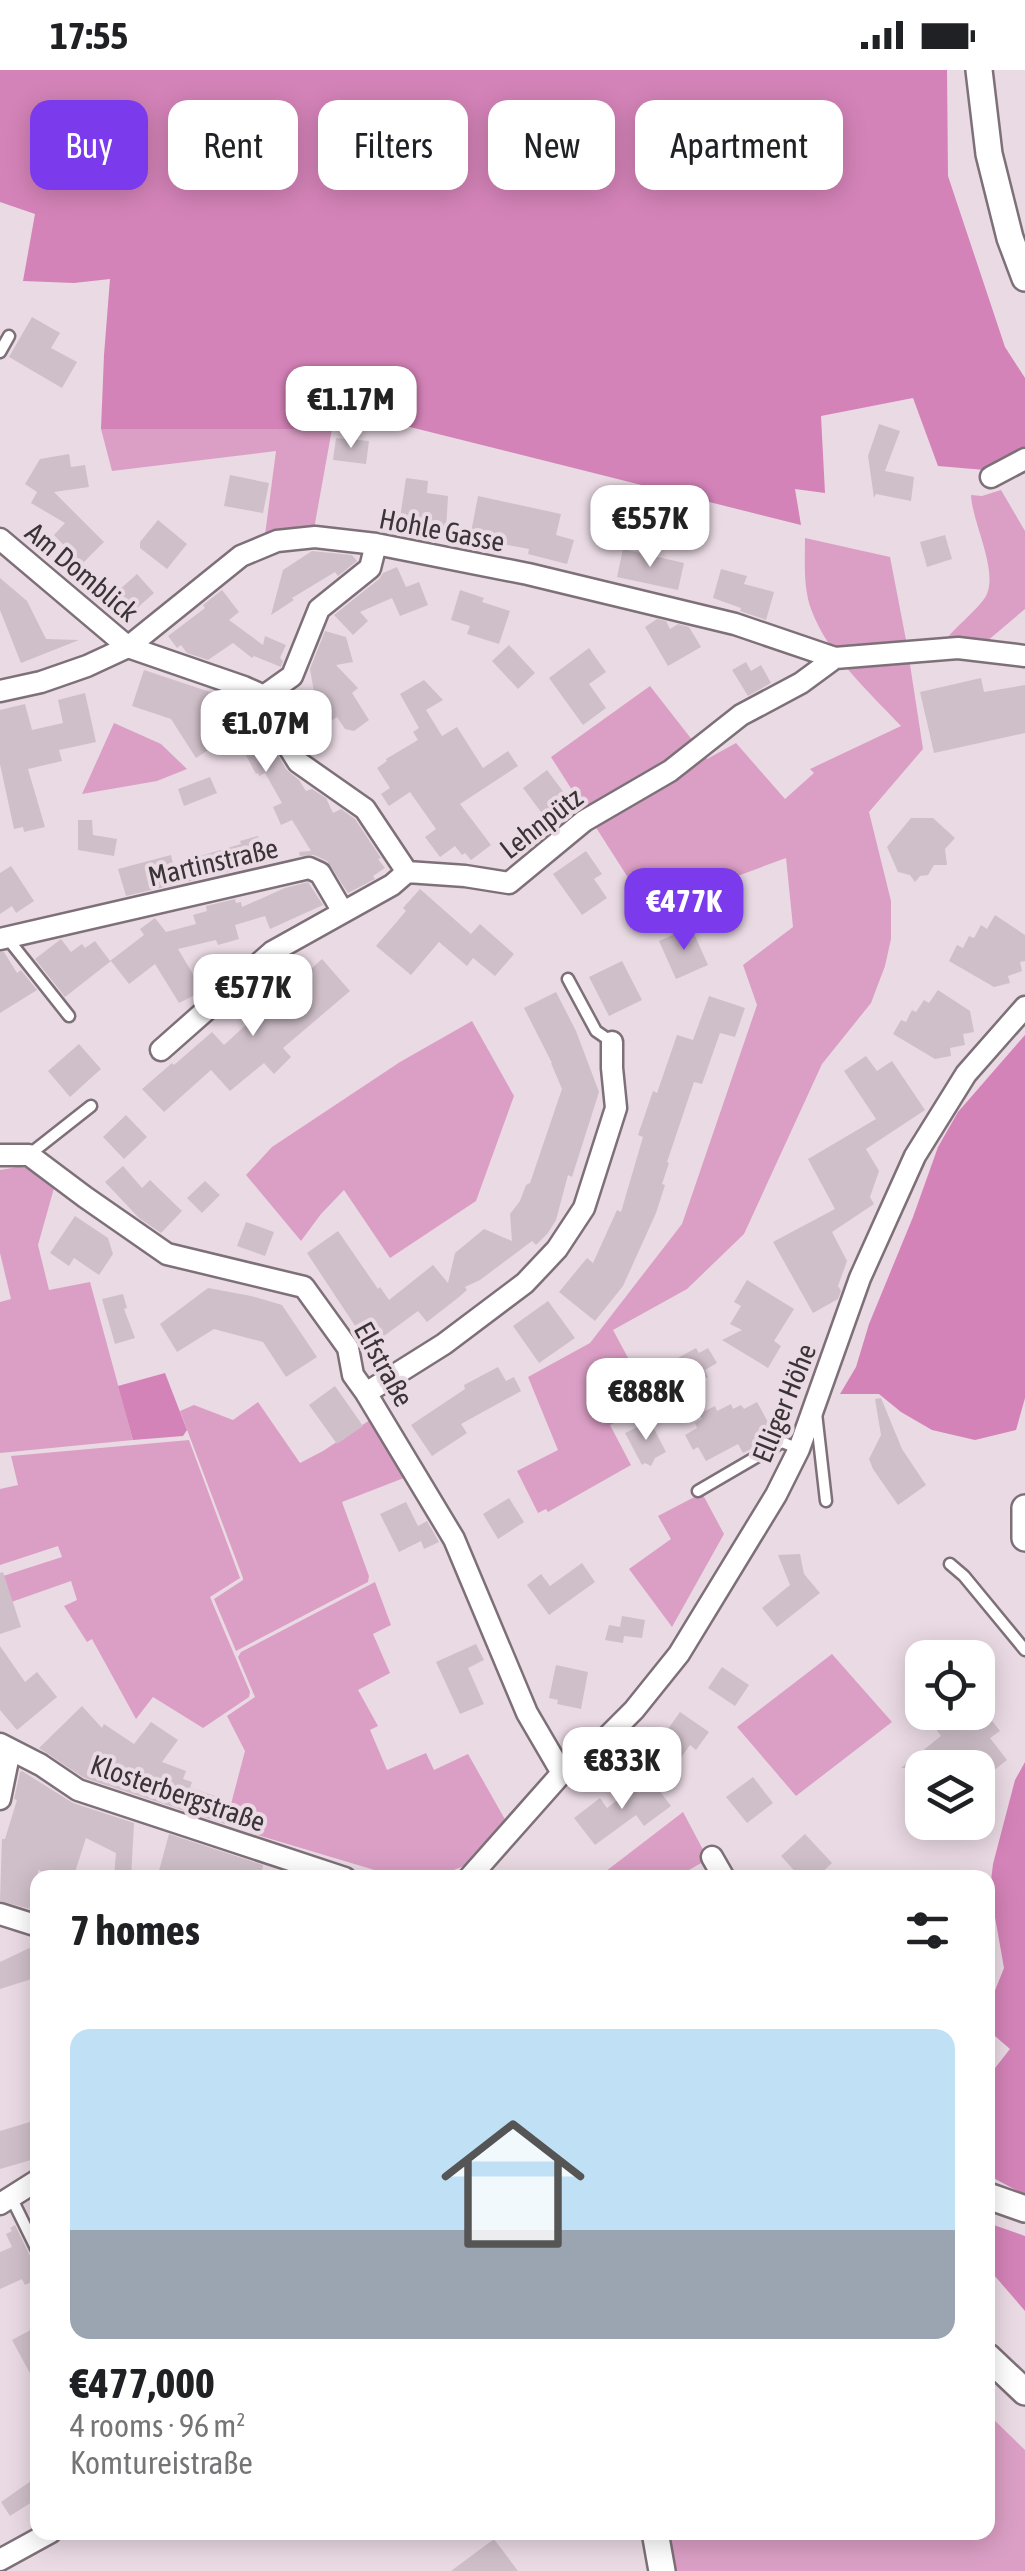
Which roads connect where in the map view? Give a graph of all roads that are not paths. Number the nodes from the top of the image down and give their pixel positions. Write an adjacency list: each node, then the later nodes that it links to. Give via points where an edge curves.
1 (979, 70): 2 (street, via 989,154)
2 (1025, 278)
3 (9, 336): 4 (lane)
4 (0, 352)
5 (1025, 459): 6 (street)
6 (990, 477)
7 (0, 538): 9 (street, Am Domblick)
8 (376, 544): 9 (street, Hohle Gasse, via 278,541 241,556); 11 (street, Hohle Gasse, via 736,624); 13 (street, via 370,568 319,610 292,676)
9 (128, 647): 12 (street, Hohle Gasse); 13 (street)
10 (1025, 656): 11 (street, Hohle Gasse, via 958,648)
11 (835, 658): 14 (street, Lehnpütz, via 584,821 509,883)
12 (0, 691)
13 (264, 696): 14 (street, via 298,762 365,809)
14 (407, 872): 15 (street)
15 (343, 912): 16 (street, Martinstraße, via 310,868); 21 (street, via 272,952)
16 (4, 939): 19 (lane)
17 (568, 980): 20 (lane, via 596,1031)
18 (1025, 1007): 26 (street, Elliger Höhe, via 966,1074 915,1156 860,1278)
19 (70, 1016)
20 (612, 1042): 25 (street, via 616,1108 584,1208 557,1248 525,1282 444,1344)
21 (160, 1050)
22 (91, 1106): 24 (lane)
23 (0, 1155): 24 (street)
24 (29, 1155): 25 (street, Elfstraße, via 168,1254 304,1287 348,1348 353,1375)
25 (366, 1393): 35 (street, Elfstraße, via 454,1539 528,1714)
26 (816, 1407): 27 (street, Elliger Höhe); 29 (lane)
27 (799, 1448): 28 (lane, via 782,1442); 35 (street, Elliger Höhe, via 679,1654 634,1710)
28 (698, 1492)
29 (826, 1501)
30 (1025, 1508): 31 (street)
31 (1025, 1538)
32 (950, 1564): 33 (lane)
33 (1025, 1650)
34 (5, 1747): 36 (street); 38 (street, Klosterbergstraße, via 78,1790)
35 (562, 1773): 39 (street, Elliger Höhe)
36 (0, 1799)
37 (712, 1857): 40 (street)
38 (321, 1870)
39 (476, 1870)
40 (719, 1870)
41 (0, 1914): 42 (street)
42 (30, 1923)
43 (30, 2185): 45 (street)
44 (995, 2198): 46 (street)
45 (5, 2200): 47 (lane)
46 (1025, 2209)
47 (30, 2239)
48 (995, 2364): 49 (street)
49 (1025, 2392)
50 (36, 2540): 52 (street)
51 (656, 2540): 53 (street)
52 (0, 2560)
53 (662, 2571)

